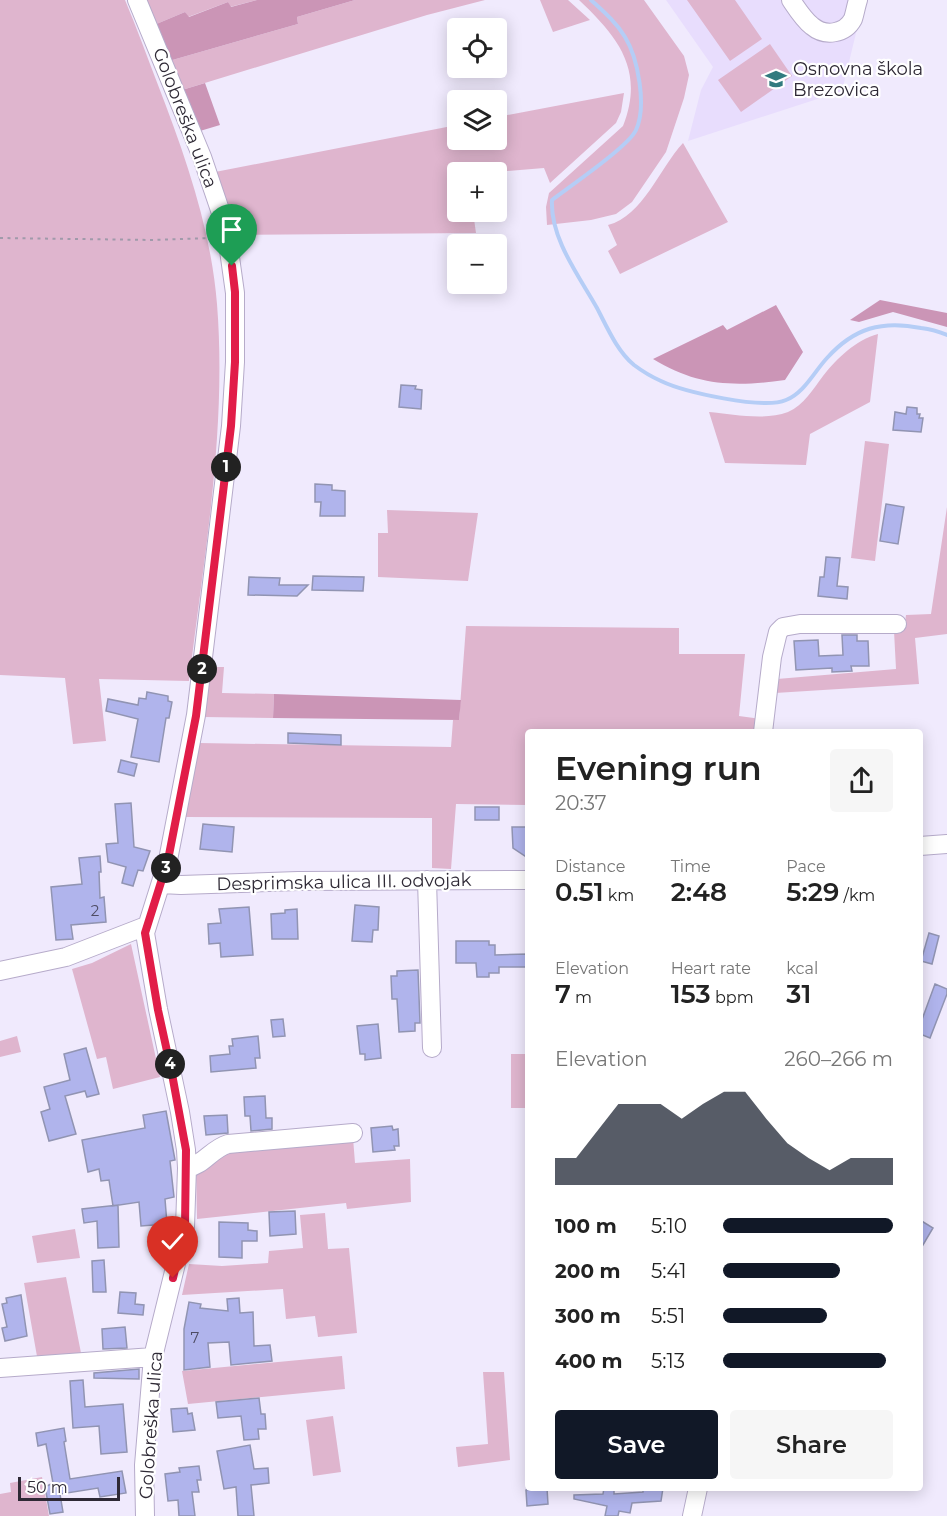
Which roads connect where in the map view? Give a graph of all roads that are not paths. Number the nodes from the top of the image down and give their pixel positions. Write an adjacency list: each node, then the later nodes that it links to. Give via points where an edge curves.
1 (137, 0): 10 (street, Golobreška ulica, via 217,201 227,236 235,292 231,426 196,716)
2 (791, 0): 3 (street, via 811,26 828,33 848,26)
3 (858, 0)
4 (897, 624): 5 (street, via 783,627 772,657)
5 (763, 729)
6 (947, 844): 7 (street)
7 (923, 846)
8 (427, 880): 9 (street, Desprimska ulica III. odvojak); 10 (street, Desprimska ulica III. odvojak); 13 (street)
9 (525, 880)
10 (161, 884): 11 (street, Golobreška ulica)
11 (146, 926): 12 (street, via 66,957); 15 (street, Golobreška ulica)
12 (0, 971)
13 (432, 1048)
14 (353, 1133): 15 (street, via 228,1144 218,1147 200,1164)
15 (187, 1168): 16 (street, Golobreška ulica, via 185,1227)
16 (153, 1358): 17 (street); 19 (street, Golobreška ulica, via 144,1465)
17 (0, 1368)
18 (697, 1491): 20 (street)
19 (145, 1516)
20 (692, 1516)

